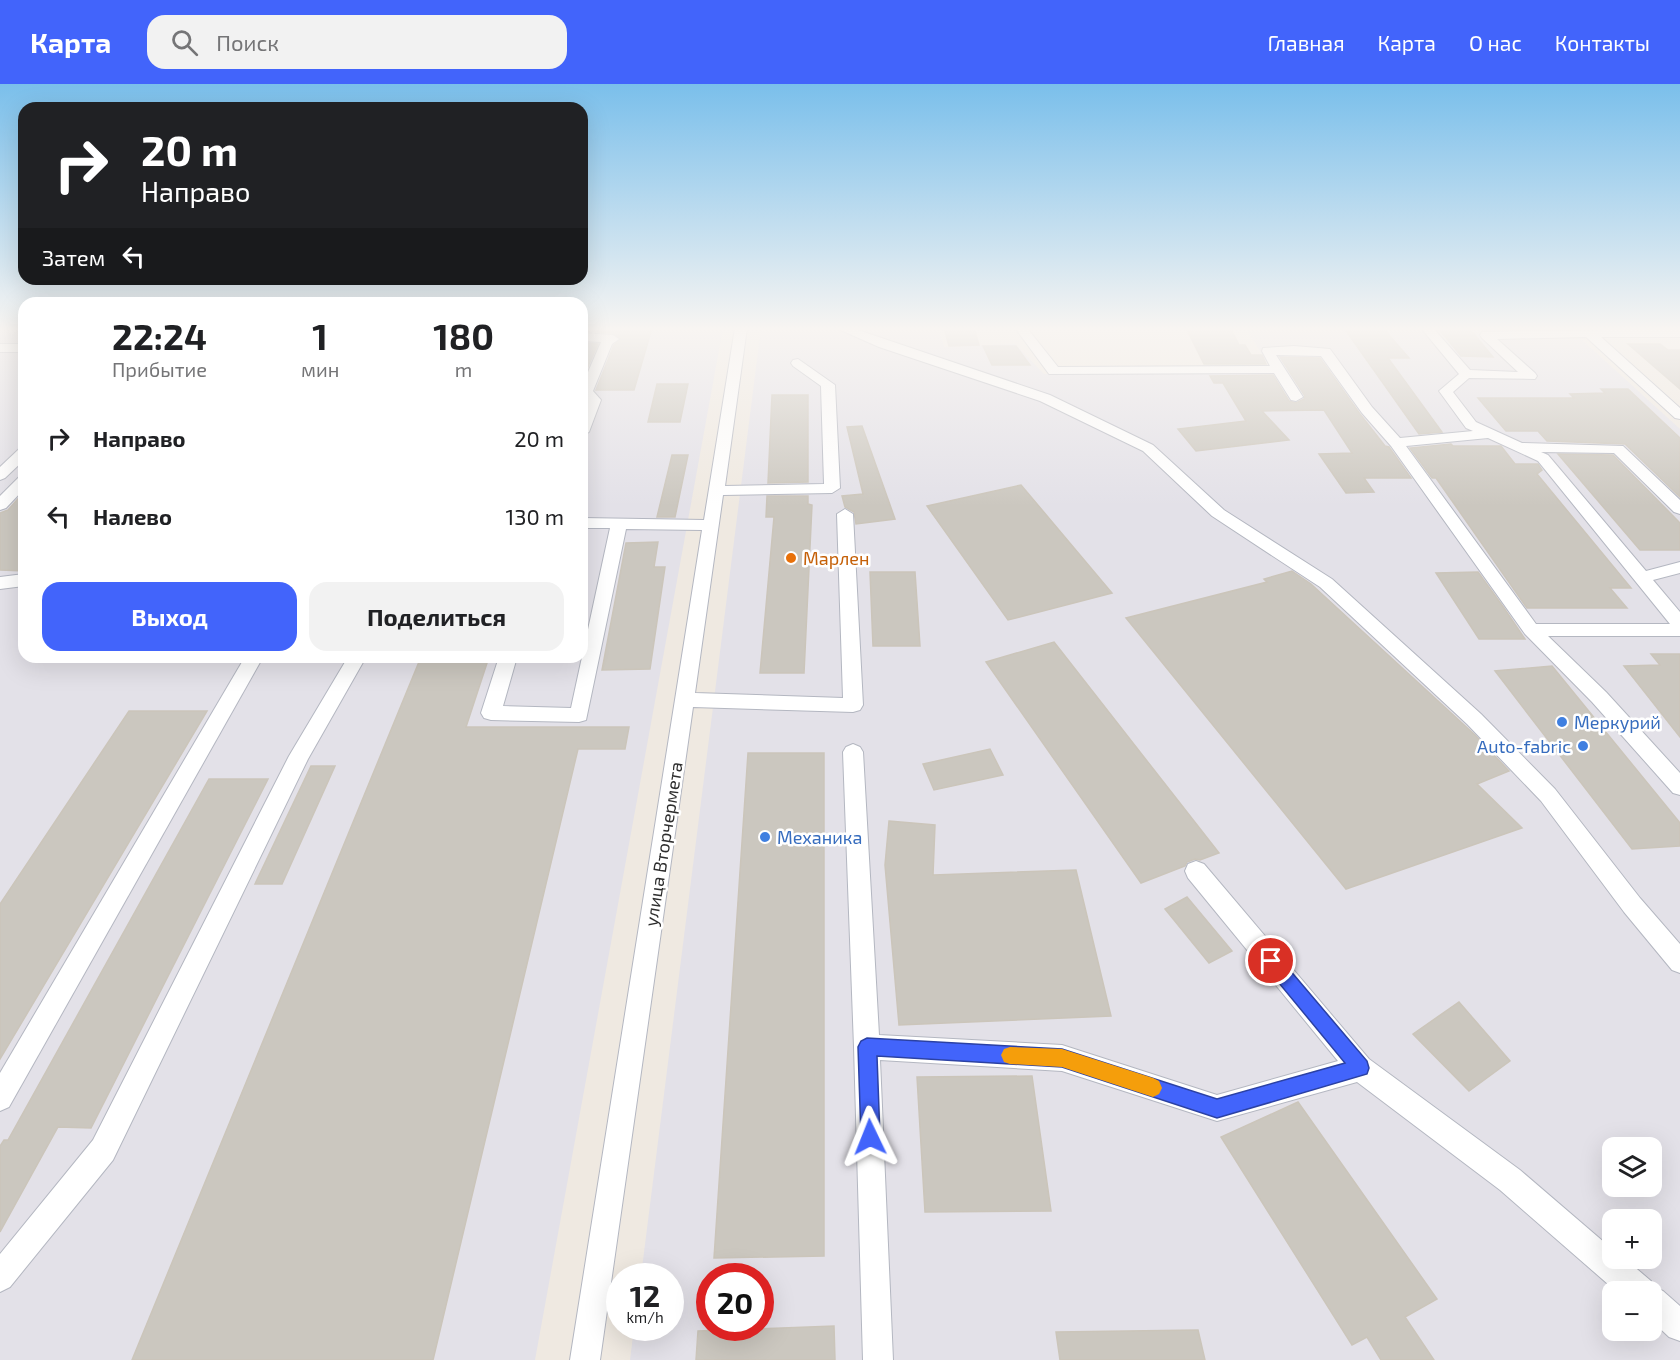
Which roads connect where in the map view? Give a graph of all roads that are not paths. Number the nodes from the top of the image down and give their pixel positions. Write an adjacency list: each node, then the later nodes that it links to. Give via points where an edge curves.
1 (732, 388): 16 (street, улица Вторчермета)
2 (828, 388): 16 (street, via 832,488)
3 (1014, 388): 38 (street, via 1045,398 1148,448 1218,513 1326,583 1474,719 1548,795)
4 (1290, 388): 8 (street)
5 (1351, 388): 11 (street)
6 (1449, 388): 10 (street, via 1446,390 1471,425)
7 (1650, 388): 9 (street)
8 (1296, 397)
9 (1680, 415)
10 (1491, 434): 11 (street); 12 (street)
11 (1396, 443): 29 (street)
12 (1518, 447): 19 (street, via 1618,449); 25 (street, via 1543,458)
13 (18, 458): 14 (street)
14 (0, 475)
15 (18, 486): 18 (street)
16 (715, 496): 17 (street); 23 (street, улица Вторчермета)
17 (809, 501)
18 (0, 505)
19 (1680, 509)
20 (845, 514): 34 (street, via 853,705)
21 (588, 523): 22 (street)
22 (619, 523): 23 (street); 33 (street, via 579,715 491,713)
23 (711, 525): 34 (street, улица Вторчермета)
24 (1680, 567): 25 (street)
25 (1642, 578): 28 (street)
26 (18, 581): 27 (street)
27 (0, 583)
28 (1680, 624)
29 (1531, 630): 30 (street); 36 (street, via 1599,697)
30 (1680, 630)
31 (251, 663): 41 (street)
32 (353, 663): 42 (street, via 299,756 103,1150)
33 (506, 663)
34 (685, 699): 46 (street, улица Вторчермета)
35 (853, 752): 39 (street)
36 (1680, 787)
37 (1196, 872): 40 (street)
38 (1680, 962)
39 (867, 1047): 40 (street, via 1062,1058 1217,1108); 47 (street)
40 (1360, 1068): 43 (street, via 1510,1180)
41 (0, 1098)
42 (0, 1277)
43 (1627, 1281)
44 (1662, 1311): 45 (street)
45 (1680, 1326)
46 (585, 1360)
47 (878, 1360)

